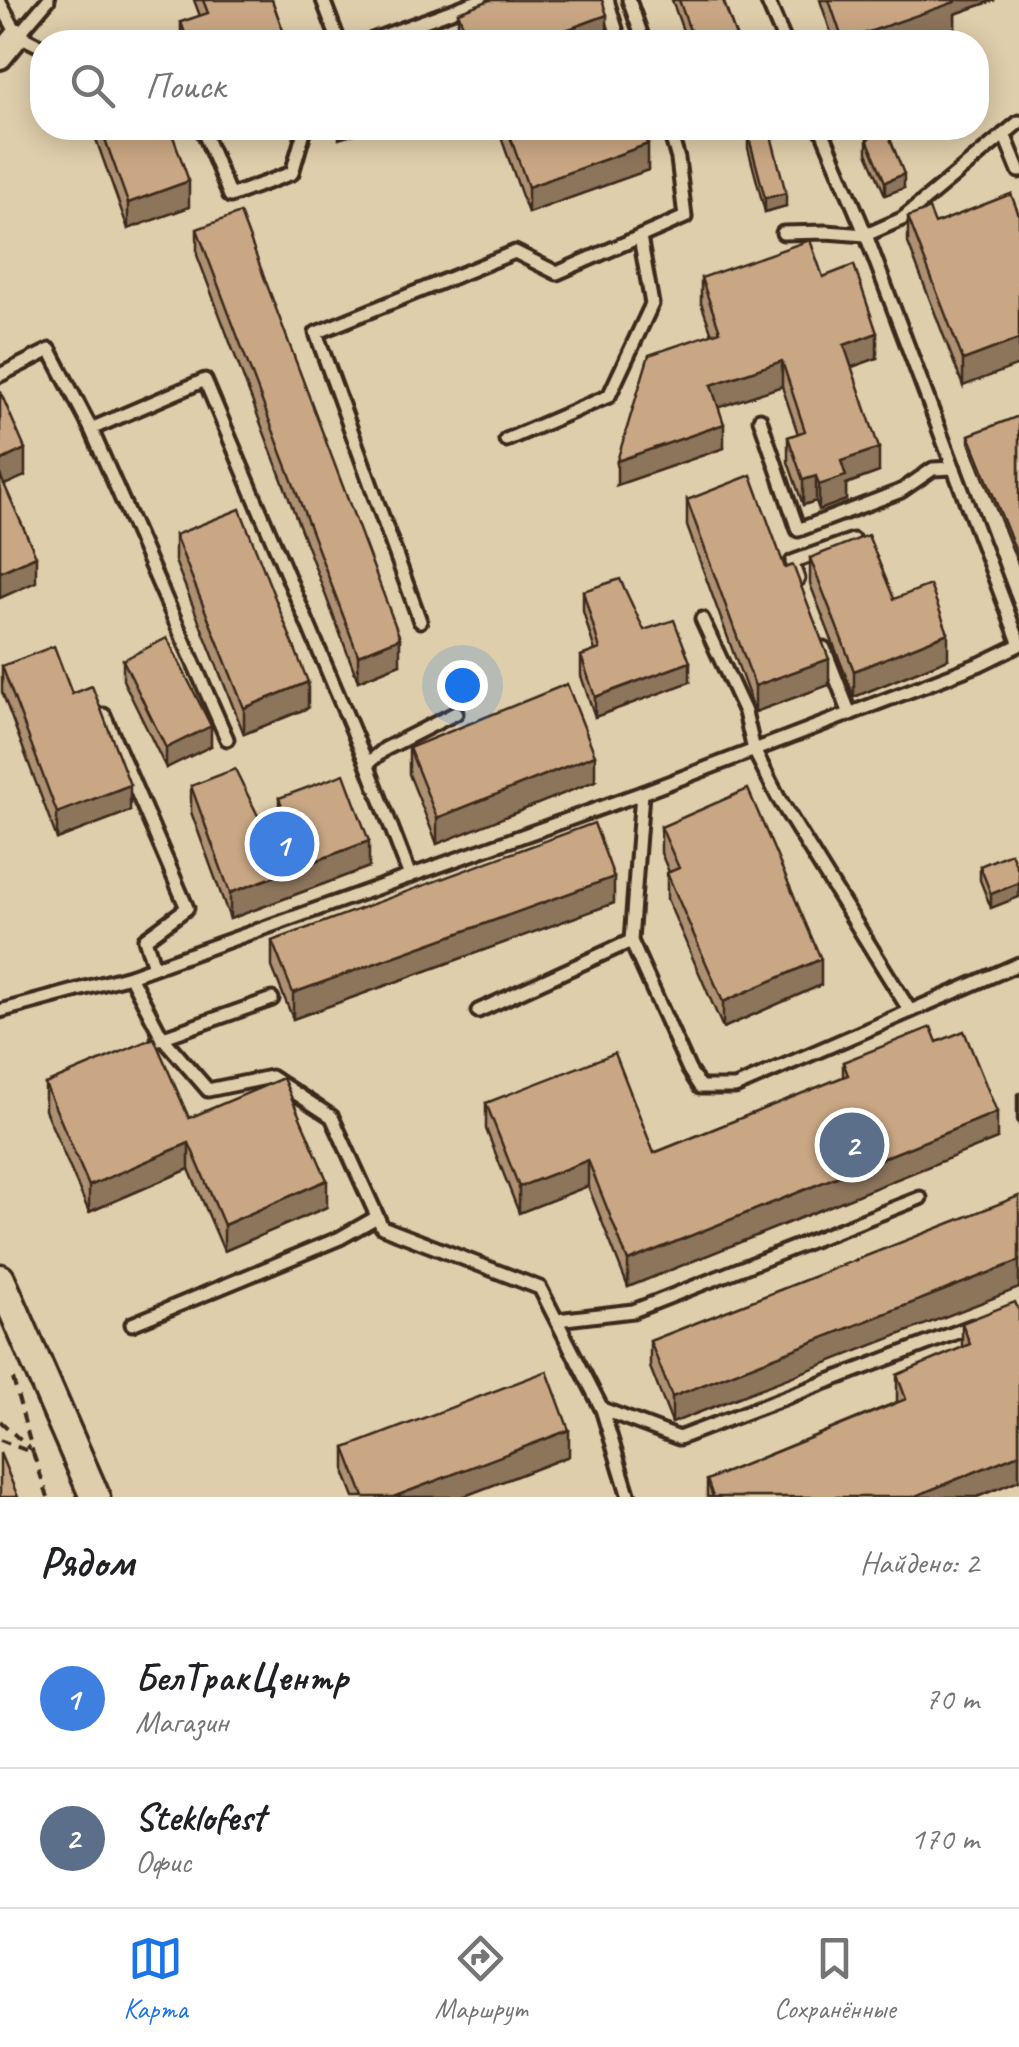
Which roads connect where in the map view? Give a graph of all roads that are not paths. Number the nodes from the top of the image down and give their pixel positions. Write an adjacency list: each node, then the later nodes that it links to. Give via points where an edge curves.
1 (48, 0): 13 (lane)
2 (323, 0): 8 (lane)
3 (481, 0): 9 (lane)
4 (606, 0): 10 (lane)
5 (629, 0): 11 (lane)
6 (767, 0): 12 (lane)
7 (0, 4): 13 (lane)
8 (335, 30)
9 (400, 30)
10 (616, 30)
11 (640, 30)
12 (780, 30)
13 (18, 35): 14 (lane); 15 (street)
14 (30, 42)
15 (0, 57)
16 (1019, 122): 17 (lane)
17 (1004, 134): 22 (lane); 24 (lane, via 902,220)
18 (207, 140): 19 (lane, via 230,196 292,172)
19 (301, 140)
20 (672, 140): 25 (lane, via 685,217)
21 (826, 140): 24 (lane)
22 (1019, 171)
23 (783, 234): 24 (lane)
24 (866, 235): 30 (lane)
25 (640, 237): 29 (lane, via 652,304 609,396); 34 (lane, via 557,272 514,252 316,333)
26 (0, 375): 28 (lane, via 50,350)
27 (760, 420): 30 (lane, via 798,530 901,491 934,470)
28 (92, 429): 40 (lane); 42 (lane, via 204,380)
29 (506, 440)
30 (954, 468): 36 (lane)
31 (852, 540): 32 (lane, via 792,562)
32 (805, 597)
33 (702, 620): 41 (lane, via 746,712)
34 (420, 621)
35 (818, 631): 38 (lane)
36 (1019, 644): 38 (lane)
37 (456, 712): 42 (lane)
38 (850, 714): 41 (lane)
39 (104, 715): 47 (lane, via 187,908 145,940)
40 (226, 738)
41 (754, 750): 43 (lane); 50 (lane)
42 (367, 764): 44 (lane)
43 (642, 793): 44 (lane); 45 (lane)
44 (410, 876): 47 (lane)
45 (631, 940): 50 (lane, via 700,1087 735,1087); 52 (lane)
46 (1019, 964): 50 (lane)
47 (154, 967): 48 (lane)
48 (130, 976): 51 (lane); 53 (lane)
49 (272, 999): 53 (lane)
50 (910, 1010)
51 (0, 1011)
52 (478, 1011)
53 (162, 1038): 54 (lane); 56 (lane, via 208,1090 271,1076 332,1116)
54 (146, 1044)
55 (920, 1198): 58 (lane, via 634,1311)
56 (377, 1217): 58 (lane, via 382,1226 540,1288); 60 (lane)
57 (0, 1279): 62 (street)
58 (557, 1320): 61 (lane)
59 (983, 1322): 61 (lane, via 680,1438)
60 (132, 1324)
61 (602, 1409): 63 (lane)
62 (95, 1497)
63 (629, 1497)

